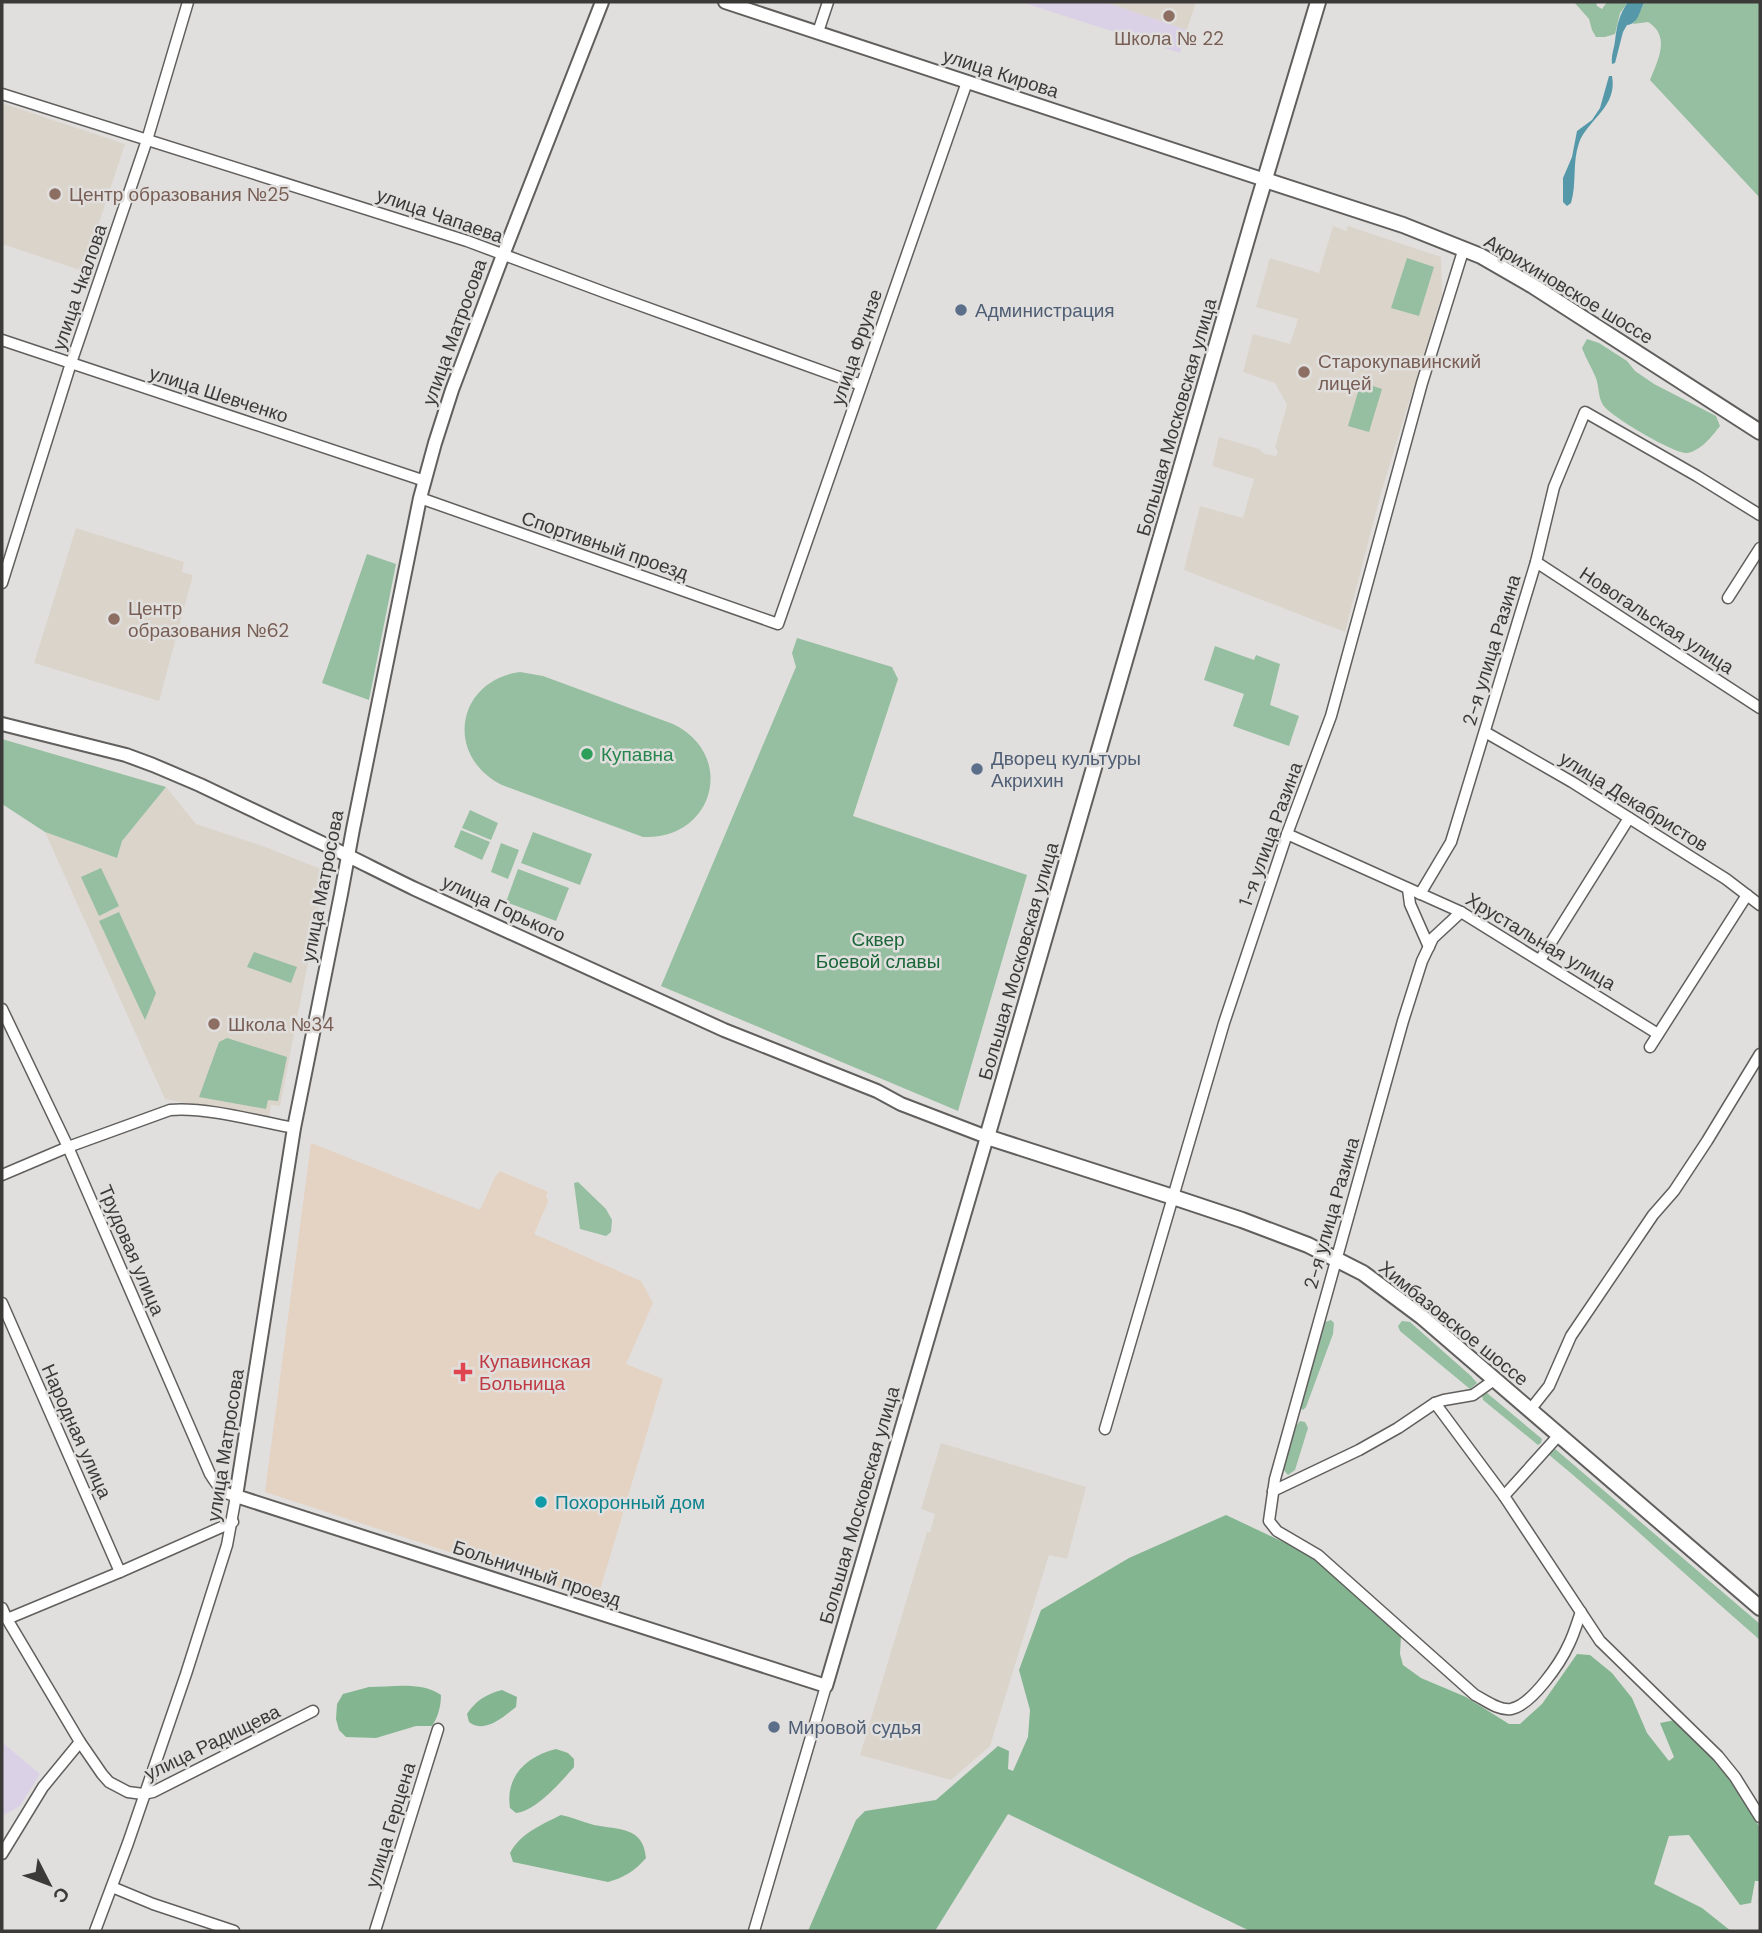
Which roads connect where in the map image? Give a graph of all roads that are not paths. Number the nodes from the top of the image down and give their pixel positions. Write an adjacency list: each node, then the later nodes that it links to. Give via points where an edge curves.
1 (188, 2): 9 (street, улица Чкалова)
2 (602, 2): 12 (street, улица Матросова)
3 (725, 2): 6 (street, улица Кирова)
4 (828, 2): 6 (street)
5 (1318, 2): 10 (main road, Большая Московская улица)
6 (818, 32): 7 (street, улица Кирова)
7 (967, 82): 10 (street, улица Кирова); 15 (street, улица Фрунзе)
8 (2, 94): 9 (street, улица Чапаева)
9 (147, 140): 12 (street, улица Чапаева); 14 (street, улица Чкалова)
10 (1265, 180): 11 (main road, Акрихиновское шоссе); 43 (main road, Большая Московская улица)
11 (1464, 248): 16 (main road, Акрихиновское шоссе, via 1508,271); 29 (street, 1-я улица Разина, via 1331,716)
12 (503, 255): 15 (street, улица Чапаева); 17 (street, улица Матросова, via 452,390)
13 (2, 340): 14 (street, улица Шевченко)
14 (71, 363): 17 (street, улица Шевченко); 22 (street, улица Чкалова)
15 (861, 385): 24 (street, улица Фрунзе)
16 (1760, 432)
17 (425, 481): 18 (street, улица Матросова)
18 (420, 498): 24 (street, Спортивный проезд); 30 (street, улица Матросова)
19 (1760, 515): 21 (street, 2-я улица Разина, via 1585,412 1554,487)
20 (1760, 548): 23 (street)
21 (1536, 562): 25 (street, Новогальская улица); 27 (street, 2-я улица Разина)
22 (2, 583)
23 (1728, 598)
24 (778, 624)
25 (1760, 708)
26 (2, 724): 30 (street, улица Горького, via 153,765)
27 (1485, 732): 28 (street, улица Декабристов); 32 (street, 2-я улица Разина, via 1451,842)
28 (1629, 818): 33 (street, улица Декабристов); 37 (street)
29 (1287, 834): 31 (street, Хрустальная улица); 46 (street, 1-я улица Разина)
30 (348, 856): 42 (street, улица Матросова); 43 (street, улица Горького, via 724,1030)
31 (1408, 889): 32 (street, Хрустальная улица); 36 (street)
32 (1420, 894): 35 (street, Хрустальная улица)
33 (1747, 895): 34 (street, улица Декабристов); 39 (street)
34 (1760, 905)
35 (1461, 912): 36 (street, 2-я улица Разина); 37 (street, Хрустальная улица)
36 (1429, 947): 47 (street, 2-я улица Разина, via 1403,1021)
37 (1540, 960): 39 (street, Хрустальная улица)
38 (2, 1009): 44 (street, Трудовая улица)
39 (1658, 1034): 40 (street)
40 (1650, 1047)
41 (1760, 1054): 51 (street, via 1701,1151 1572,1336 1549,1386)
42 (294, 1128): 44 (street, via 178,1110); 55 (street, улица Матросова)
43 (987, 1137): 46 (main road, Химбазовское шоссе); 63 (street, Большая Московская улица)
44 (68, 1147): 45 (street); 55 (street, Трудовая улица, via 210,1474 220,1490)
45 (2, 1175)
46 (1173, 1196): 47 (main road, Химбазовское шоссе); 52 (street, 1-я улица Разина)
47 (1337, 1259): 49 (main road, Химбазовское шоссе, via 1398,1297); 54 (street, 2-я улица Разина)
48 (2, 1303): 58 (street, Народная улица)
49 (1494, 1380): 50 (street, via 1473,1395); 51 (main road, Химбазовское шоссе)
50 (1435, 1403): 54 (street, via 1359,1450); 56 (street)
51 (1530, 1410): 53 (main road, Химбазовское шоссе)
52 (1105, 1429)
53 (1559, 1435): 56 (street); 60 (main road, Химбазовское шоссе)
54 (1273, 1491): 61 (street, 2-я улица Разина, via 1269,1521 1277,1531 1318,1555 1475,1695 1498,1707 1511,1709 1527,1701 1546,1680 1569,1645)
55 (236, 1496): 57 (street, улица Матросова); 63 (street, Больничный проезд)
56 (1504, 1496): 61 (street)
57 (233, 1522): 58 (street); 67 (street, улица Матросова)
58 (120, 1572): 62 (street)
59 (2, 1608): 62 (street)
60 (1760, 1608)
61 (1581, 1612): 68 (street, via 1607,1649 1718,1756)
62 (7, 1619): 66 (street)
63 (826, 1686): 74 (street, Большая Московская улица)
64 (313, 1711): 67 (street, улица Радищева)
65 (438, 1729): 73 (street, улица Герцена)
66 (80, 1742): 67 (street, via 110,1782); 69 (street, via 43,1787)
67 (143, 1794): 70 (street, улица Радищева)
68 (1760, 1817)
69 (2, 1854)
70 (112, 1887): 71 (street, улица Радищева); 72 (street)
71 (95, 1931)
72 (234, 1931)
73 (375, 1931)
74 (754, 1931)

